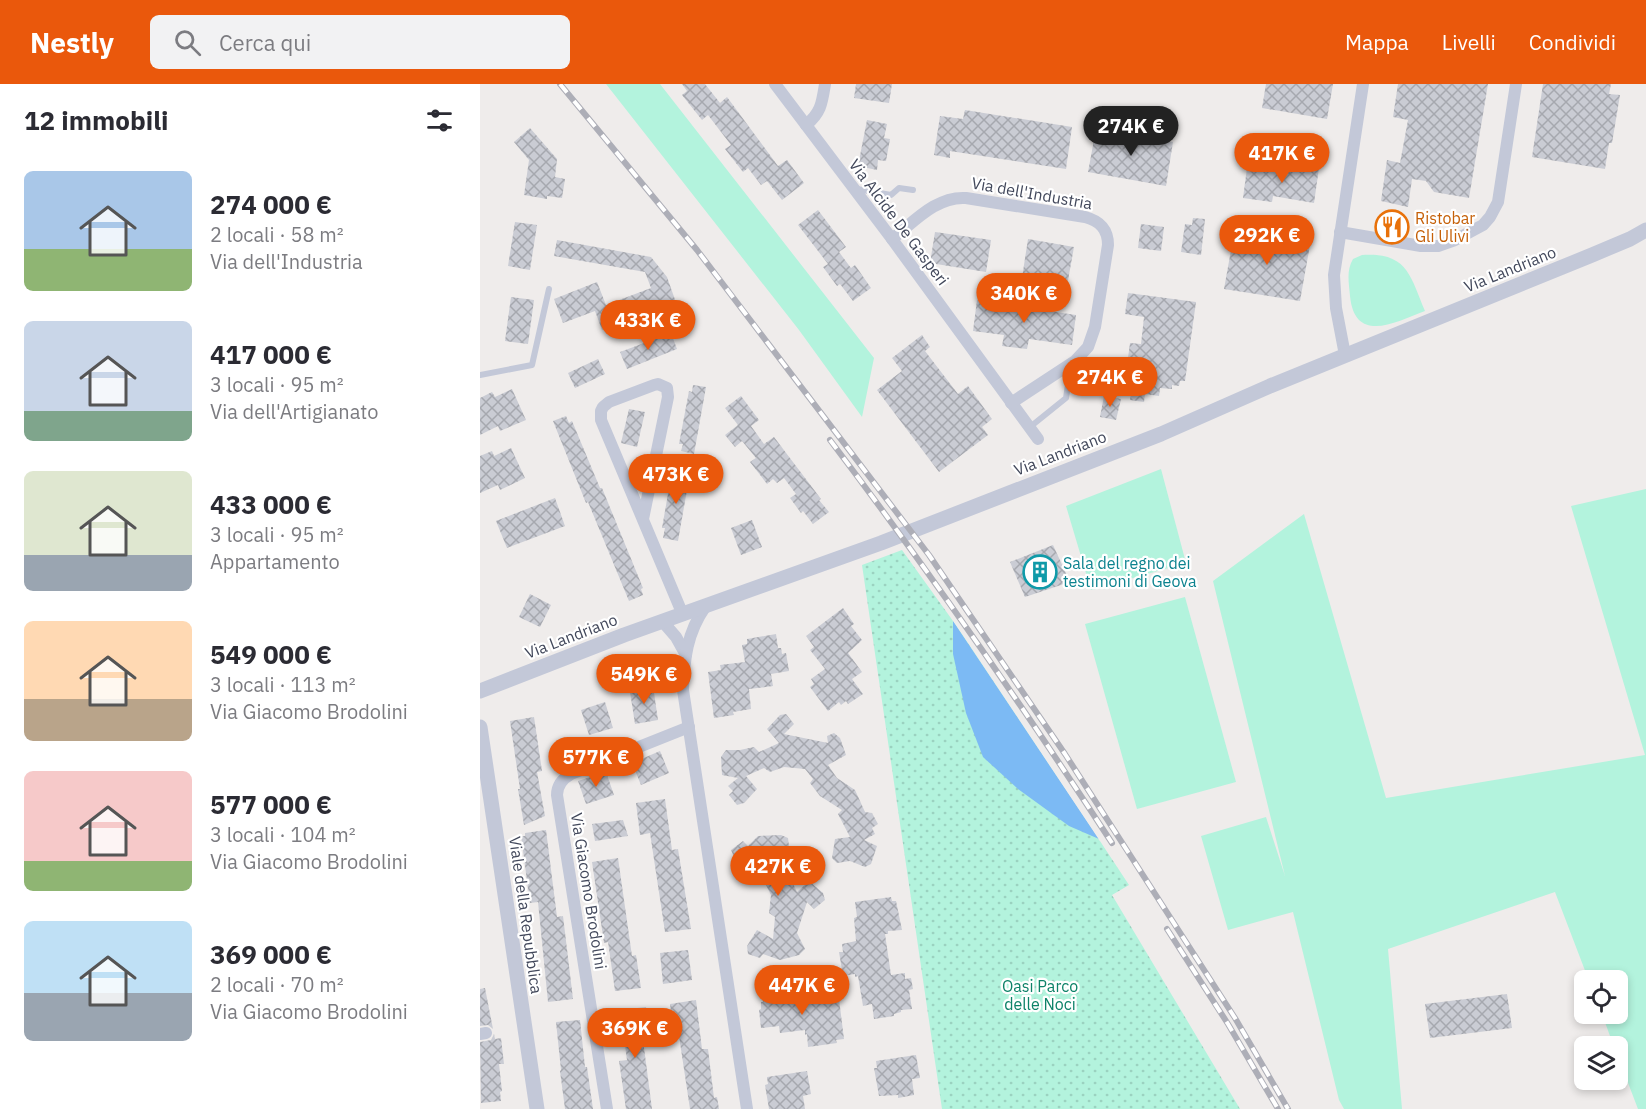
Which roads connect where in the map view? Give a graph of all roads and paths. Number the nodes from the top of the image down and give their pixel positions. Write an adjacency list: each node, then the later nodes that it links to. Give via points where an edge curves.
1 (775, 84): 5 (street, Via Alcide De Gasperi)
2 (825, 84): 5 (street, via 820,109)
3 (1363, 84): 9 (street)
4 (1516, 84): 9 (street, via 1497,202 1483,225 1455,240 1432,246)
5 (806, 125): 6 (street, Via Alcide De Gasperi)
6 (853, 188): 7 (lane, via 891,195 900,188); 10 (street, Via Alcide De Gasperi)
7 (914, 190)
8 (1646, 231): 12 (street, Via Landriano)
9 (1340, 232): 12 (street, via 1335,266 1336,308)
10 (892, 239): 13 (street, Via dell'Industria, via 938,204 956,197 1085,217 1100,223 1108,240 1095,327 1088,347); 15 (street, Via Alcide De Gasperi)
11 (549, 289): 14 (lane, via 532,365)
12 (1345, 355): 19 (street, Via Landriano, via 1161,434)
13 (1071, 364): 15 (street, Via dell'Industria); 16 (lane, via 1066,398)
14 (480, 375)
15 (1011, 403): 16 (street, Via Alcide De Gasperi)
16 (1030, 427): 17 (street, Via Alcide De Gasperi)
17 (1038, 439)
18 (643, 519): 18 (street, via 600,415 609,402 658,384 668,392); 20 (street)
19 (705, 607): 20 (street, Via Landriano); 22 (street, via 692,628)
20 (683, 615): 21 (street, Via Landriano)
21 (663, 622): 22 (street); 23 (street, Via Landriano)
22 (686, 655): 25 (street, via 683,690)
23 (480, 691)
24 (480, 727): 28 (street, Viale della Repubblica)
25 (689, 727): 29 (street, Via Giacomo Brodolini, via 571,774 558,788); 30 (street)
26 (480, 792): 27 (street, Viale della Repubblica)
27 (527, 1109)
28 (537, 1109)
29 (607, 1109)
30 (747, 1109)

